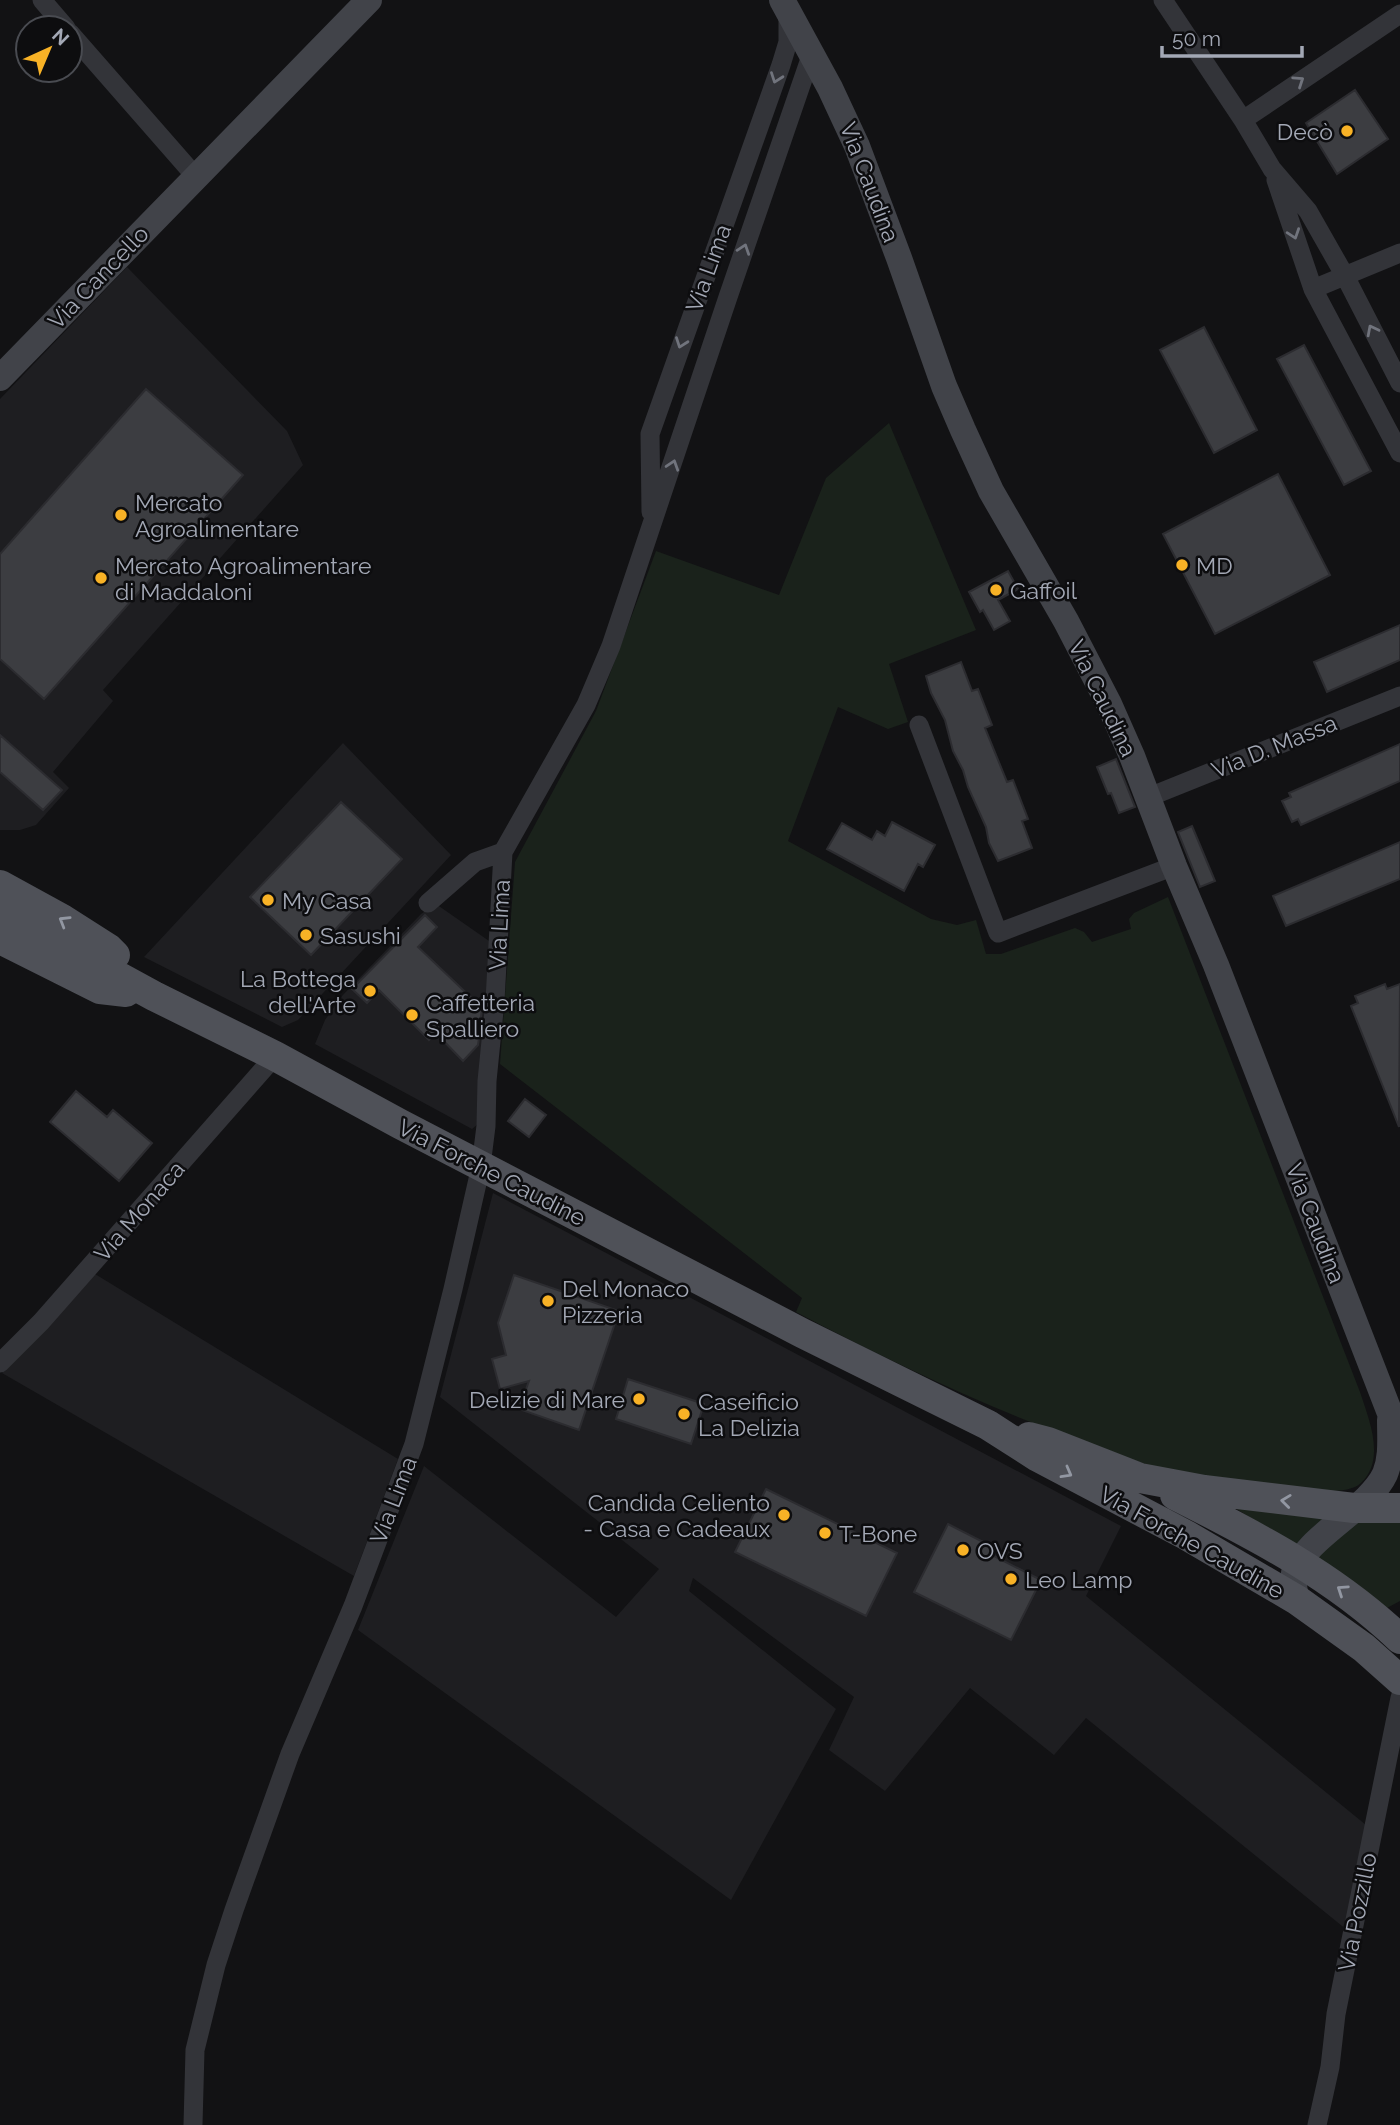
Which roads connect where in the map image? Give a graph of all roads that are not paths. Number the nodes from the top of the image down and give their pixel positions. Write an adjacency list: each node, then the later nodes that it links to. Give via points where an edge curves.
1 (42, 0): 5 (street)
2 (369, 0): 13 (main road, Via Cancello)
3 (1163, 0): 11 (street)
4 (785, 6): 8 (main road, Via Caudina); 20 (street, Via Lima, one-way to 20, via 788,41 781,65 650,433)
5 (54, 14)
6 (1400, 14): 11 (street, one-way to 6)
7 (84, 49): 13 (street)
8 (812, 53): 9 (main road, Via Caudina); 10 (street, Via Lima)
9 (831, 88): 10 (street, via 811,89); 23 (main road, Via Caudina, via 963,430 991,491 1109,704)
10 (796, 101): 20 (street, Via Lima, one-way to 10)
11 (1243, 120): 12 (street)
12 (1272, 169): 15 (street, via 1308,211); 16 (street, one-way to 16)
13 (196, 177): 17 (main road, Via Cancello)
14 (1400, 253): 15 (street)
15 (1345, 276): 16 (street); 18 (street, one-way to 15)
16 (1313, 289): 19 (street)
17 (0, 378)
18 (1400, 383)
19 (1400, 453)
20 (652, 529): 24 (street, Via Lima, via 586,705)
21 (1400, 696): 23 (street, Via D. Massa)
22 (919, 725): 25 (street, via 998,933)
23 (1149, 797): 25 (main road, Via Caudina)
24 (503, 852): 27 (street, Via Lima, via 475,862); 32 (street, Via Lima)
25 (1174, 866): 34 (main road, Via Caudina)
26 (0, 885): 30 (main road, one-way to 26, via 108,949)
27 (428, 903)
28 (0, 912): 30 (main road, Via Forche Caudine)
29 (0, 939): 30 (main road, via 100,989)
30 (154, 996): 31 (main road, Via Forche Caudine)
31 (275, 1056): 32 (main road, Via Forche Caudine); 33 (street, Via Monaca)
32 (481, 1166): 35 (main road, Via Forche Caudine); 46 (street, Via Lima, via 414,1444 353,1606 290,1754 216,1965 195,2050)
33 (0, 1363)
34 (1390, 1412): 36 (main road, Via Caudina); 38 (main road, Via Caudina, via 1390,1460 1378,1485)
35 (988, 1425): 37 (main road, Via Forche Caudine, via 1048,1442); 41 (main road, Via Forche Caudine, one-way to 41)
36 (1400, 1439)
37 (1140, 1478): 38 (main road, Via Forche Caudine, one-way to 37, via 1213,1492); 40 (main road)
38 (1354, 1508): 39 (main road, Via Forche Caudine); 40 (main road, Via Caudina)
39 (1400, 1508)
40 (1300, 1563): 41 (main road, via 1294,1573); 42 (main road, one-way to 40)
41 (1297, 1600): 43 (main road, Via Forche Caudine)
42 (1394, 1623): 43 (main road)
43 (1337, 1627): 44 (main road, Via Forche Caudine)
44 (1400, 1680)
45 (1400, 1698): 47 (street, Via Pozzillo)
46 (193, 2125)
47 (1317, 2125)

